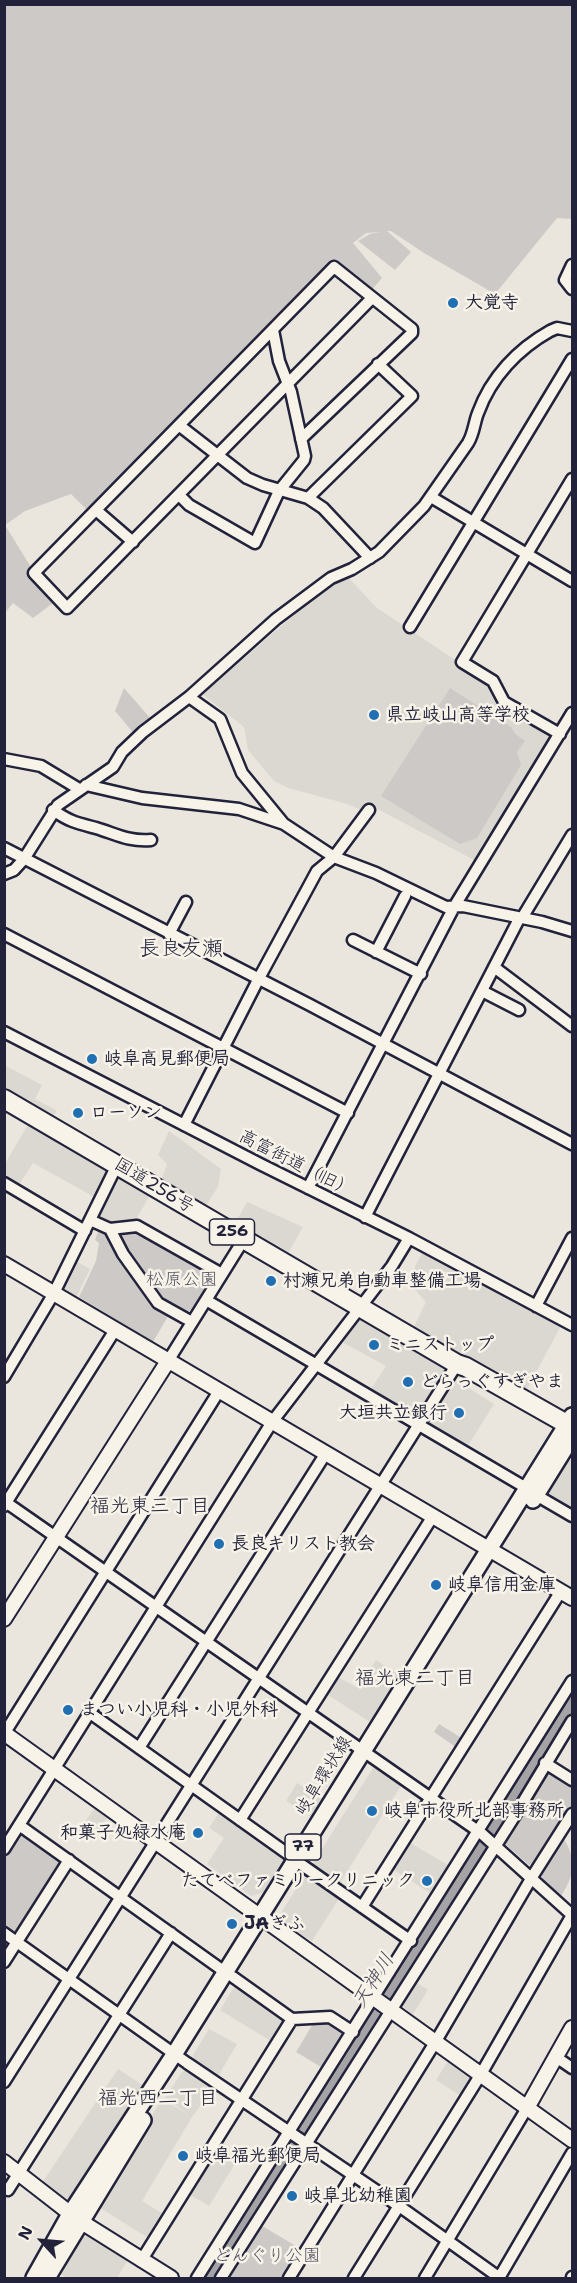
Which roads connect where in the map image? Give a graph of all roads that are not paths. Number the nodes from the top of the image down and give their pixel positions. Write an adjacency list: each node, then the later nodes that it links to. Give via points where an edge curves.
1 (573, 265): 2 (street, via 565,280)
2 (573, 290)
3 (372, 298): 5 (street, via 334,267); 7 (street, via 412,329); 8 (street)
4 (571, 327): 15 (street, via 557,328 541,336 501,369 477,414 472,436)
5 (273, 330): 8 (street, via 279,361); 9 (street)
6 (573, 359): 18 (street)
7 (378, 364): 10 (street); 16 (street, via 412,396)
8 (289, 384): 10 (street); 11 (street)
9 (180, 426): 11 (street); 17 (street)
10 (301, 439): 13 (street, via 304,460)
11 (220, 455): 13 (street, via 247,478); 14 (street)
12 (573, 479): 20 (street)
13 (279, 491): 14 (street, via 255,543 189,505); 16 (street)
14 (179, 495): 19 (street)
15 (431, 497): 18 (street); 21 (street)
16 (308, 498): 21 (street, via 324,508)
17 (96, 510): 19 (street); 19 (street, via 34,573 67,608)
18 (473, 522): 20 (street); 23 (street)
19 (133, 542)
20 (527, 554): 22 (street); 26 (street, via 462,662 493,681 504,702)
21 (370, 558): 24 (street, via 331,578 276,619)
22 (573, 581)
23 (410, 627)
24 (189, 697): 28 (street, via 143,732 113,767); 31 (street, via 220,719 242,773)
25 (573, 713): 26 (street)
26 (560, 734): 40 (street)
27 (4, 759): 28 (street, via 41,766)
28 (82, 787): 29 (street); 31 (street, via 230,807)
29 (53, 810): 33 (street, via 71,823 125,840); 36 (street)
30 (369, 810): 35 (street)
31 (284, 824): 35 (street)
32 (573, 835): 41 (street)
33 (151, 840)
34 (4, 849): 36 (street)
35 (334, 857): 40 (street, via 446,907); 49 (street, via 317,871)
36 (24, 859): 37 (street); 44 (street)
37 (4, 874)
38 (405, 896): 46 (street)
39 (186, 902): 44 (street)
40 (454, 907): 41 (street); 48 (street)
41 (521, 918): 42 (street); 47 (street)
42 (573, 931)
43 (4, 934): 55 (street)
44 (169, 934): 49 (street)
45 (353, 940): 46 (street)
46 (376, 952): 48 (street)
47 (494, 967): 50 (street); 52 (street)
48 (421, 974): 54 (street)
49 (258, 980): 54 (street); 55 (street)
50 (482, 991): 51 (street); 56 (street)
51 (519, 1010)
52 (573, 1026)
53 (4, 1032): 59 (street, 高富街道（旧）)
54 (383, 1045): 56 (street); 58 (street)
55 (224, 1048): 58 (street); 59 (street)
56 (438, 1073): 60 (street); 64 (street)
57 (4, 1099): 61 (highway, 国道256号 / 256)
58 (348, 1113): 63 (street)
59 (184, 1125): 63 (street, 高富街道（旧）)
60 (573, 1144)
61 (117, 1165): 65 (street); 70 (highway, 国道256号 / 256)
62 (4, 1183): 67 (street)
63 (308, 1188): 64 (street, 高富街道（旧）)
64 (365, 1217): 68 (street, 高富街道（旧）)
65 (90, 1220): 66 (street); 67 (street)
66 (110, 1229): 72 (street, via 137,1226); 77 (street, via 158,1303)
67 (85, 1231): 73 (street)
68 (409, 1238): 75 (street, 高富街道（旧）); 76 (street)
69 (573, 1238): 75 (street)
70 (244, 1239): 72 (street); 76 (highway, 国道256号 / 256)
71 (4, 1264): 73 (street)
72 (222, 1274): 74 (street)
73 (54, 1293): 79 (street); 83 (street)
74 (206, 1300): 77 (street); 81 (street)
75 (536, 1306): 78 (street, 高富街道（旧）)
76 (360, 1308): 81 (street); 82 (highway, 国道256号 / 256)
77 (192, 1322): 80 (street)
78 (573, 1325)
79 (115, 1330): 80 (street); 91 (street)
80 (168, 1361): 84 (street); 94 (street)
81 (316, 1365): 85 (street); 86 (street)
82 (458, 1365): 86 (street); 87 (highway, 国道256号 / 256)
83 (4, 1377)
84 (219, 1391): 85 (street); 96 (street)
85 (273, 1422): 88 (street); 98 (street)
86 (418, 1425): 89 (street); 90 (street)
87 (570, 1430): 90 (main road, 岐阜環状線 / 77)
88 (326, 1453): 89 (street); 100 (street)
89 (380, 1484): 92 (street); 101 (street)
90 (532, 1492): 93 (street); 95 (main road, 岐阜環状線 / 77)
91 (5, 1503): 94 (street)
92 (433, 1516): 95 (street); 104 (street)
93 (573, 1516)
94 (56, 1537): 96 (street); 99 (street)
95 (494, 1553): 97 (street); 108 (main road, 岐阜環状線 / 77)
96 (106, 1572): 98 (street); 106 (street)
97 (567, 1595): 113 (street)
98 (156, 1607): 100 (street); 103 (street)
99 (4, 1619)
100 (207, 1642): 101 (street); 107 (street)
101 (259, 1678): 104 (street); 112 (street)
102 (573, 1682): 117 (street)
103 (90, 1713): 107 (street); 110 (street)
104 (308, 1713): 108 (street); 115 (street)
105 (573, 1721): 109 (street)
106 (5, 1733): 110 (street)
107 (139, 1748): 112 (street)
108 (366, 1754): 113 (street); 122 (main road, 岐阜環状線 / 77)
109 (545, 1763): 111 (street); 119 (street)
110 (55, 1769): 116 (street); 118 (street)
111 (573, 1780)
112 (192, 1785): 115 (street); 118 (street)
113 (430, 1799): 117 (street); 125 (street)
114 (573, 1815): 123 (street)
115 (240, 1820): 122 (street)
116 (19, 1825): 120 (street); 121 (street)
117 (480, 1832): 119 (street); 130 (street)
118 (157, 1842): 124 (street); 127 (street)
119 (495, 1843): 123 (street); 136 (street)
120 (4, 1848)
121 (69, 1860): 124 (street); 131 (street)
122 (299, 1862): 125 (street); 127 (main road, 岐阜環状線 / 77)
123 (532, 1877): 126 (street); 141 (street)
124 (121, 1898): 129 (street); 134 (street)
125 (362, 1907): 130 (street)
126 (572, 1915): 145 (street)
127 (264, 1919): 133 (main road, 岐阜環状線 / 77); 135 (street)
128 (4, 1933): 131 (street)
129 (171, 1933): 133 (street); 137 (street)
130 (411, 1941): 135 (street)
131 (18, 1942): 132 (street); 134 (street)
132 (4, 1962)
133 (229, 1974): 138 (street); 142 (main road, 岐阜環状線 / 77)
134 (70, 1979): 137 (street); 146 (street)
135 (376, 1998): 136 (street); 140 (street)
136 (390, 2008): 141 (street); 151 (street)
137 (120, 2014): 142 (street); 154 (street)
138 (292, 2019): 140 (street, via 330,2017); 147 (street)
139 (573, 2028): 143 (street)
140 (353, 2032): 149 (street)
141 (436, 2041): 145 (street); 155 (street)
142 (178, 2056): 147 (street); 158 (main road, 岐阜環状線 / 77)
143 (556, 2057): 144 (street); 148 (street)
144 (573, 2068)
145 (481, 2074): 148 (street); 157 (street)
146 (4, 2082)
147 (242, 2099): 149 (street); 160 (street)
148 (527, 2108): 150 (street); 159 (street)
149 (291, 2134): 151 (street); 164 (street)
150 (573, 2140)
151 (305, 2144): 155 (street); 165 (street)
152 (573, 2153): 169 (street)
153 (4, 2162): 154 (street)
154 (19, 2173): 156 (street, via 8,2190); 158 (street)
155 (352, 2175): 157 (street); 166 (street)
156 (4, 2188)
157 (399, 2206): 159 (street); 167 (street)
158 (75, 2218): 160 (street); 161 (main road, 岐阜環状線 / 77); 162 (main road, 岐阜環状線 / 77)
159 (447, 2242): 168 (street); 169 (street)
160 (141, 2261): 163 (street)
161 (51, 2277)
162 (34, 2278)
163 (171, 2278)
164 (197, 2278)
165 (221, 2278)
166 (289, 2278)
167 (354, 2278)
168 (425, 2278)
169 (499, 2278)

